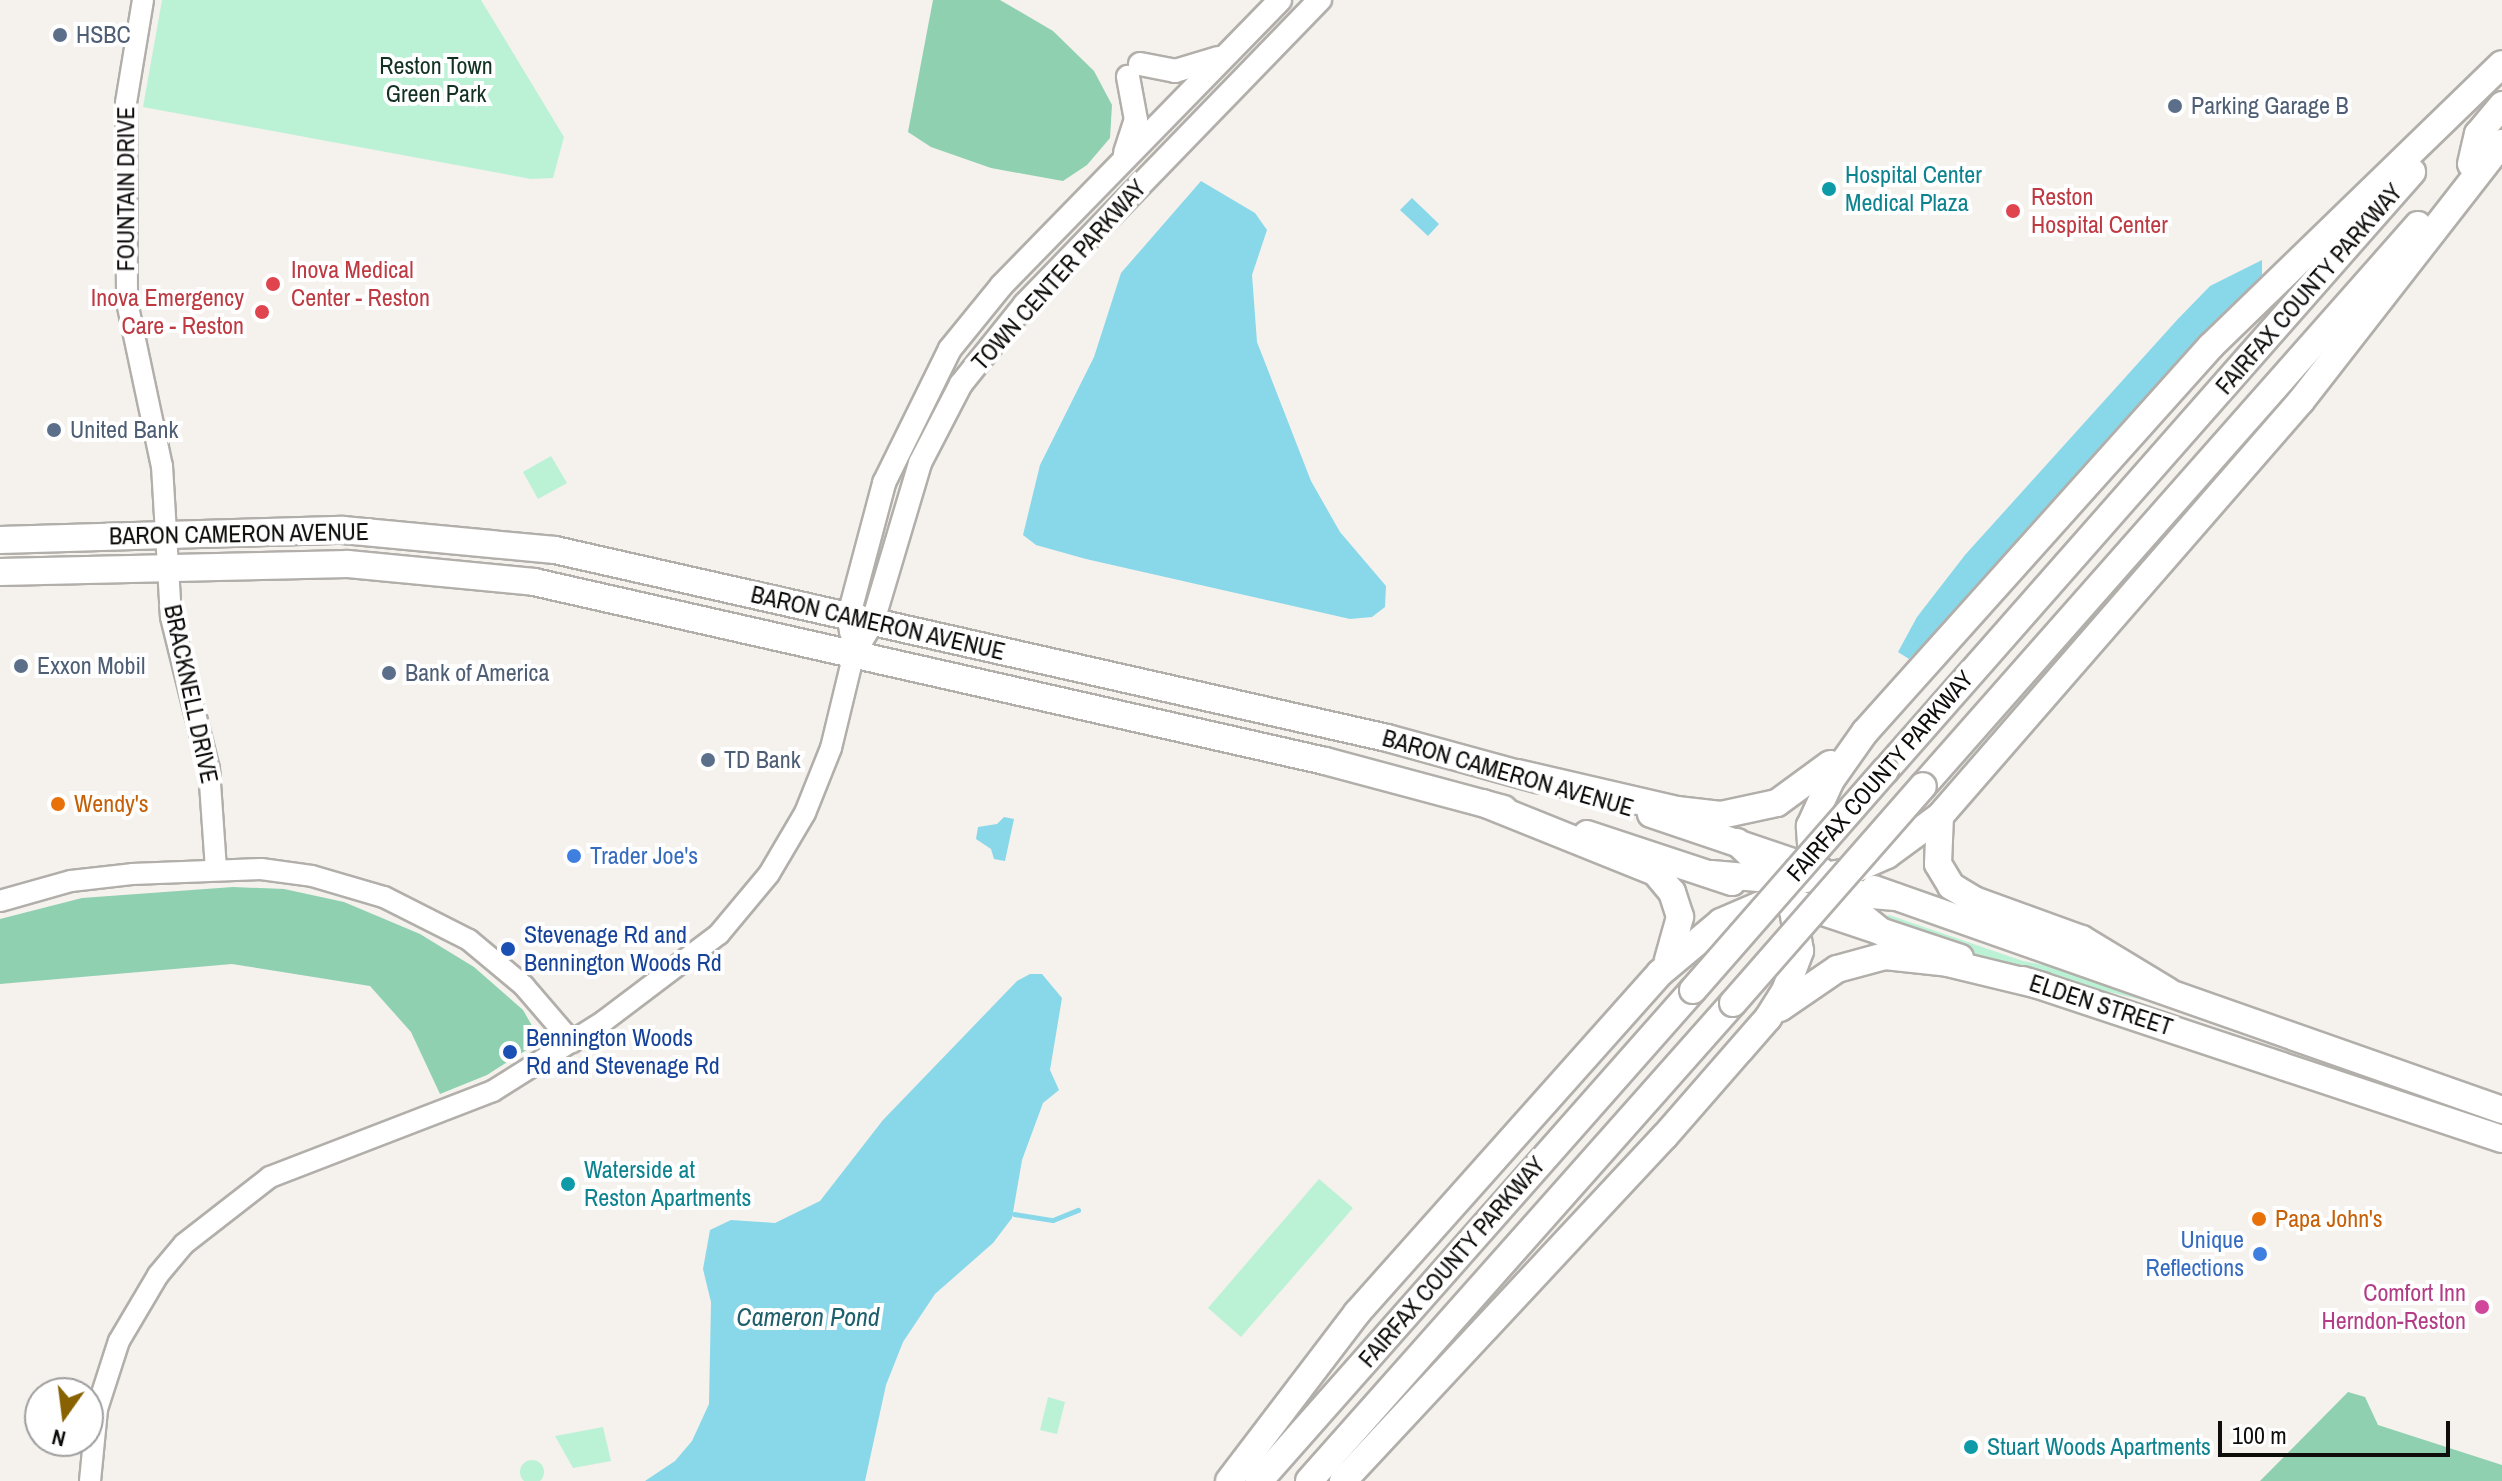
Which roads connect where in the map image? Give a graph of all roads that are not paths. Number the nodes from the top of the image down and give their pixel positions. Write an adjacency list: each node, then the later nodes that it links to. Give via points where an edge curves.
1 (143, 0): 12 (street, FOUNTAIN DRIVE, via 126,103 126,279 137,368 162,466)
2 (1280, 0): 4 (main road, TOWN CENTER PARKWAY)
3 (1320, 0): 16 (main road, TOWN CENTER PARKWAY, via 991,343 961,384 920,463)
4 (1230, 51): 11 (main road, TOWN CENTER PARKWAY); 11 (main road, via 1206,64 1175,71 1134,70 1136,120)
5 (2502, 64): 18 (main road, via 2211,346)
6 (2502, 70): 37 (main road, FAIRFAX COUNTY PARKWAY, bridge)
7 (2502, 105): 10 (main road, via 2478,134)
8 (2502, 130): 10 (main road, FAIRFAX COUNTY PARKWAY)
9 (2502, 143): 21 (main road, via 2301,401)
10 (2471, 164): 38 (main road, FAIRFAX COUNTY PARKWAY, bridge)
11 (1118, 166): 16 (main road, TOWN CENTER PARKWAY, via 974,317 934,375 884,483)
12 (166, 534): 13 (main road, BARON CAMERON AVENUE); 14 (street, FOUNTAIN DRIVE); 16 (main road, BARON CAMERON AVENUE, via 343,530 460,537 555,550)
13 (0, 540)
14 (168, 566): 15 (main road, BARON CAMERON AVENUE); 17 (main road, BARON CAMERON AVENUE, via 348,564 488,576 583,591); 23 (street, BRACKNELL DRIVE, via 177,649 209,769)
15 (0, 572)
16 (861, 618): 17 (main road, TOWN CENTER PARKWAY); 19 (main road, BARON CAMERON AVENUE, via 1387,738)
17 (854, 653): 20 (main road, BARON CAMERON AVENUE); 32 (street, via 819,781 793,835 748,902 691,959)
18 (1865, 732): 19 (main road, via 1807,785 1777,803 1743,813 1700,814); 24 (main road, via 1812,815 1808,838)
19 (1517, 773): 22 (main road, BARON CAMERON AVENUE)
20 (1483, 803): 25 (main road, BARON CAMERON AVENUE); 28 (main road, via 1641,863 1664,880 1678,904 1681,928)
21 (1940, 816): 24 (main road, via 1887,855); 30 (main road, via 1938,864 1951,886 1974,900 2082,939)
22 (1737, 842): 24 (main road, ELDEN STREET); 25 (main road)
23 (216, 869): 26 (street, via 71,881); 32 (street, via 312,876 384,897 436,921 506,970)
24 (1826, 879): 25 (main road); 27 (main road); 30 (main road, ELDEN STREET, via 1896,897)
25 (1780, 893): 27 (main road, ELDEN STREET); 28 (main road, via 1721,922); 31 (main road, via 1800,951 1793,977)
26 (0, 901)
27 (1883, 933): 29 (main road, ELDEN STREET)
28 (1660, 973): 36 (main road, via 1342,1331)
29 (2042, 986): 31 (main road, via 1948,963 1885,956 1837,969); 34 (main road, ELDEN STREET)
30 (2168, 991): 33 (main road, ELDEN STREET)
31 (1768, 1018): 39 (main road)
32 (572, 1042): 35 (street, via 456,1109 270,1177 209,1220 158,1275 119,1341 97,1409)
33 (2502, 1110)
34 (2502, 1139)
35 (90, 1481)
36 (1229, 1481)
37 (1259, 1481)
38 (1309, 1481)
39 (1343, 1481)

